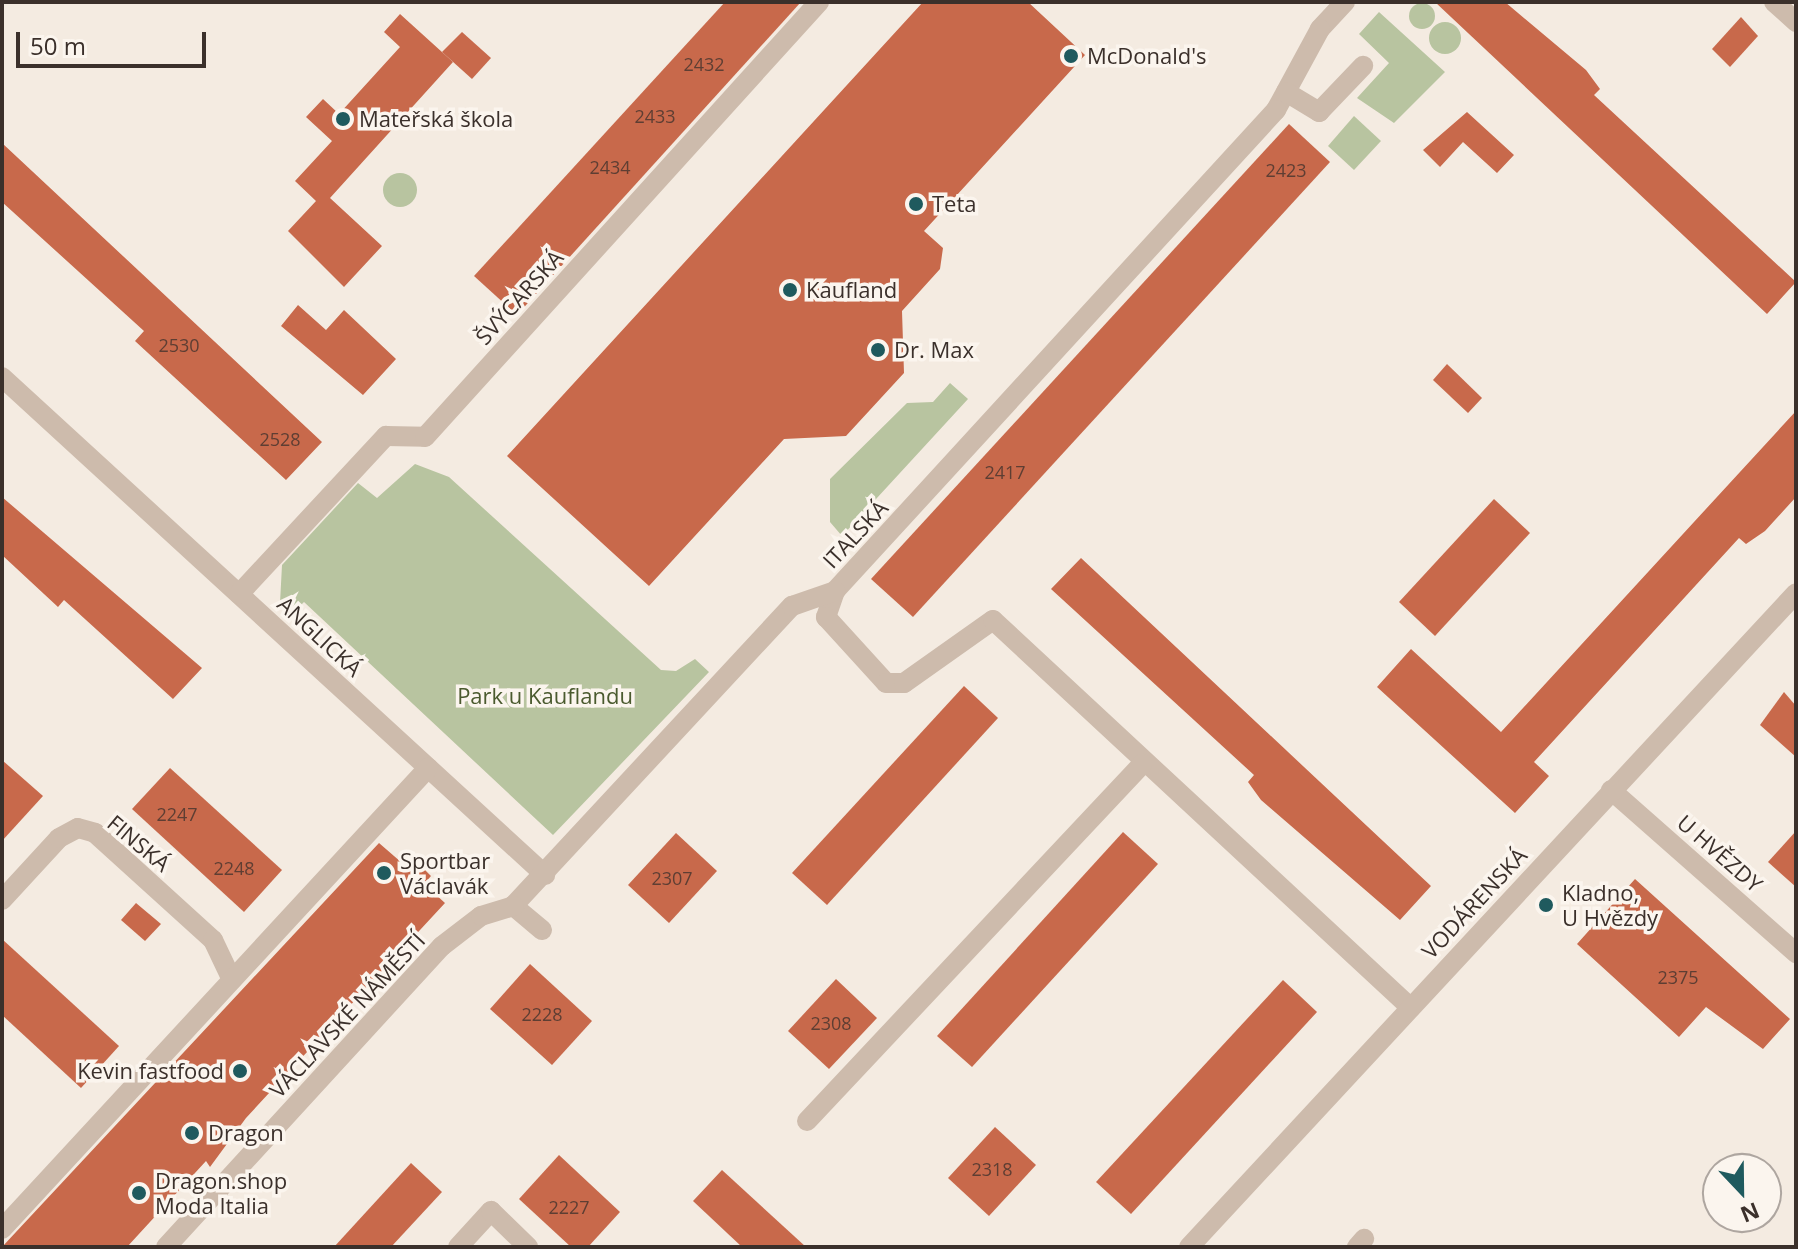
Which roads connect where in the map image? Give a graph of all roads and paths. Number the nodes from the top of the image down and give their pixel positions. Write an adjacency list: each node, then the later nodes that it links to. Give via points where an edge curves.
1 (819, 2): 10 (street, ŠVÝCARSKÁ, via 425,437 386,436)
2 (1345, 2): 6 (street, ITALSKÁ, via 1320,29)
3 (1774, 2): 4 (street)
4 (1796, 22)
5 (1363, 66): 6 (street, via 1319,112)
6 (1286, 92): 8 (street, ITALSKÁ)
7 (2, 377): 10 (street, ANGLICKÁ)
8 (835, 591): 11 (street, ITALSKÁ, via 826,617 886,683 904,683 993,620); 14 (street, via 792,606)
9 (1796, 593): 13 (street, VODÁRENSKÁ)
10 (239, 594): 12 (street, ANGLICKÁ)
11 (1142, 764): 20 (street, ITALSKÁ); 21 (street)
12 (428, 768): 14 (street, ANGLICKÁ); 19 (street)
13 (1611, 790): 18 (street, U HVĚZDY); 20 (street, VODÁRENSKÁ)
14 (545, 875): 16 (street)
15 (2, 900): 19 (street, FINSKÁ, via 59,838 78,828 95,833 213,940)
16 (513, 906): 17 (street); 23 (street, VÁCLAVSKÉ NÁMĚSTÍ, via 481,916 442,946)
17 (542, 930)
18 (1796, 953)
19 (232, 980): 22 (street)
20 (1411, 1008): 26 (street, VODÁRENSKÁ)
21 (807, 1121)
22 (2, 1229)
23 (166, 1247)
24 (458, 1247): 25 (street, via 491,1211)
25 (528, 1247)
26 (1189, 1247)

